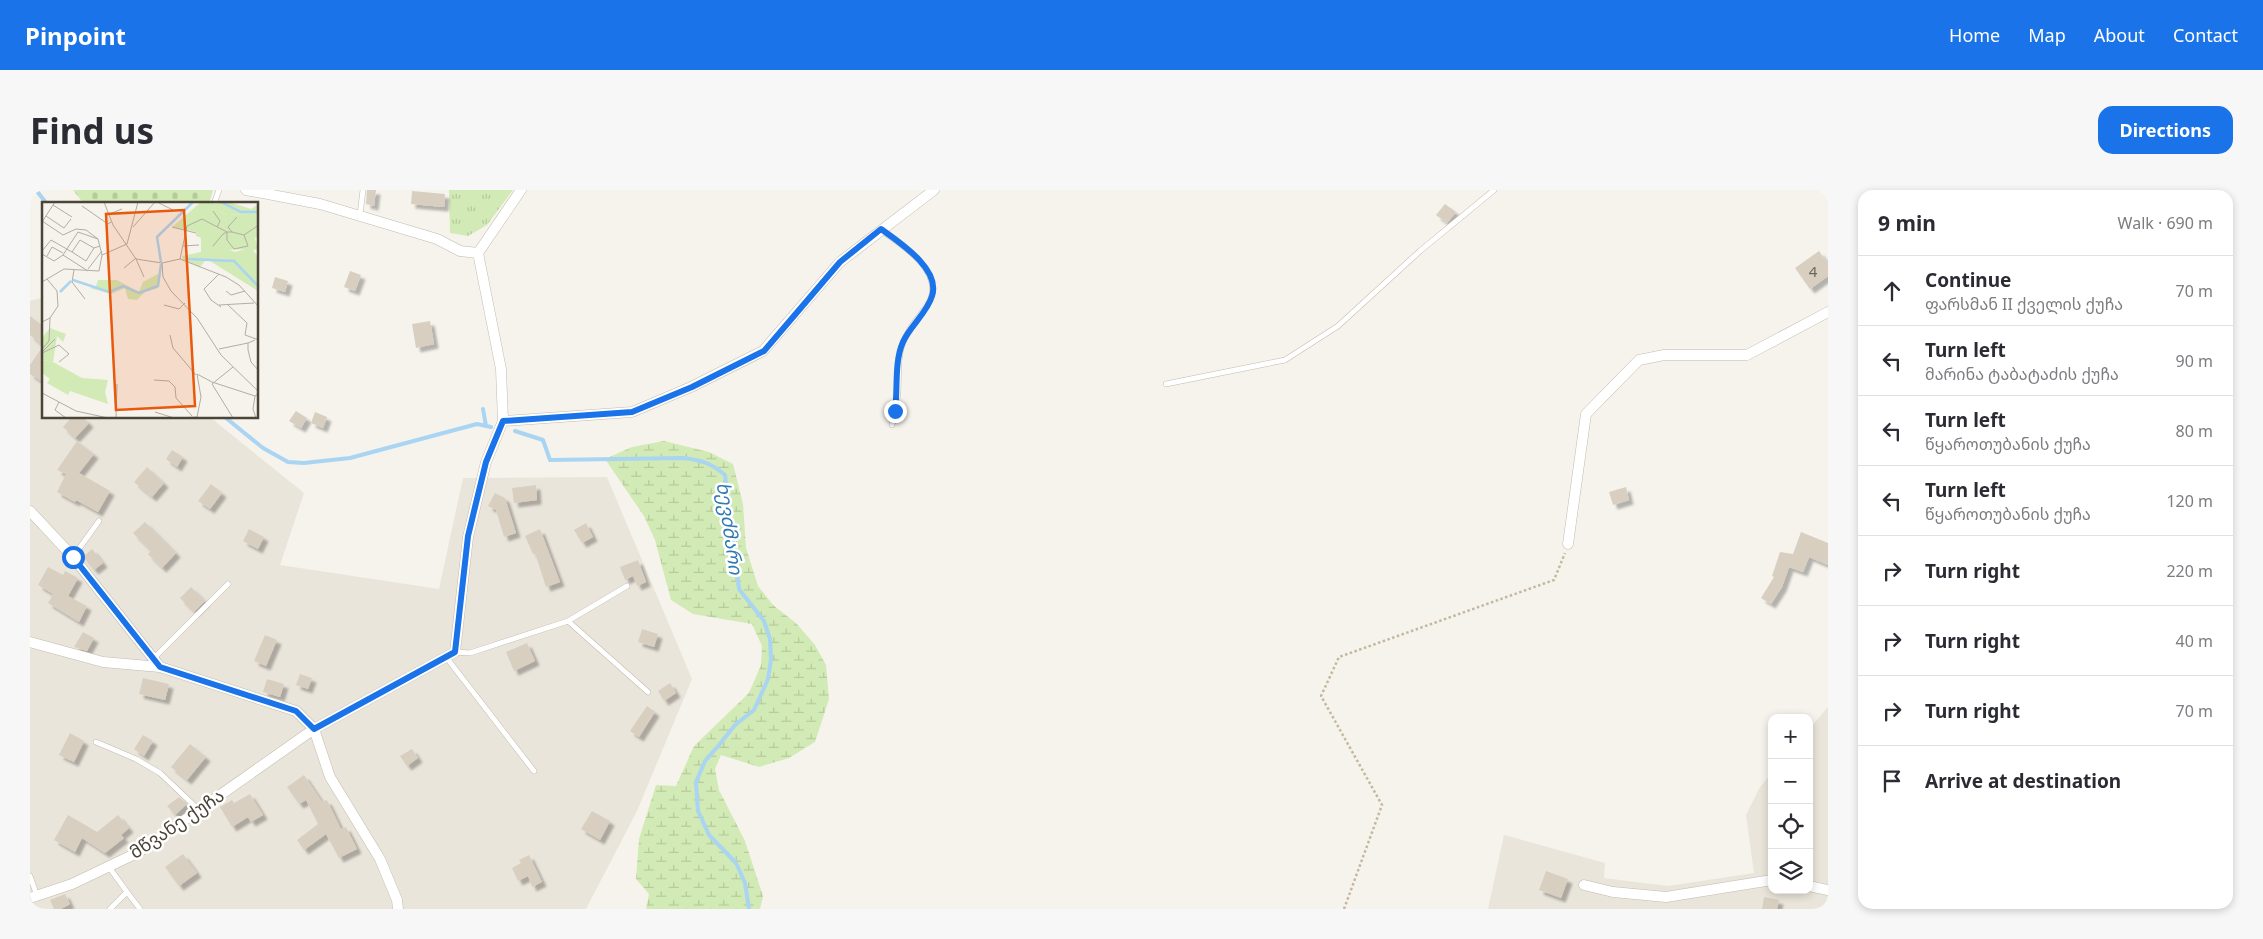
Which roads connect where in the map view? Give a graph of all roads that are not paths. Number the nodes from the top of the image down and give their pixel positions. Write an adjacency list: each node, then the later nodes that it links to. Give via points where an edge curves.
1 (219, 190): 7 (lane)
2 (246, 190): 8 (street)
3 (363, 190): 8 (lane)
4 (521, 190): 10 (street)
5 (934, 190): 9 (street)
6 (1494, 190): 12 (lane, via 1420,251 1338,326 1285,360)
7 (215, 202)
8 (360, 215): 10 (street, via 437,239 460,251)
9 (881, 229): 13 (street, via 840,262 764,351 632,412); 14 (lane, via 908,249 933,283 932,296 903,341)
10 (478, 252): 13 (street, via 501,369)
11 (1828, 312): 17 (street, via 1747,355 1664,356 1638,360 1586,414)
12 (1166, 384)
13 (503, 421): 23 (street, via 486,462 468,536)
14 (892, 425)
15 (30, 511): 18 (street)
16 (98, 521): 18 (lane)
17 (1568, 544)
18 (73, 557): 24 (street)
19 (228, 584): 24 (lane)
20 (627, 586): 21 (lane)
21 (568, 621): 23 (lane, via 470,653); 25 (lane)
22 (30, 642): 24 (street, via 103,662)
23 (451, 655): 26 (street, მწვანე ქუჩა); 28 (lane)
24 (157, 663): 26 (street, via 296,711)
25 (648, 692)
26 (314, 729): 29 (street, მწვანე ქუჩა); 40 (street, via 330,777 380,859)
27 (96, 742): 29 (lane, via 160,773)
28 (534, 771)
29 (199, 810): 30 (street, მწვანე ქუჩა, via 139,852)
30 (109, 866): 36 (lane); 37 (street, მწვანე ქუჩა, via 72,884)
31 (30, 876): 37 (lane)
32 (1768, 881): 33 (street, via 1666,897 1613,892)
33 (1584, 885)
34 (1813, 887): 35 (street)
35 (1828, 890)
36 (127, 892): 38 (lane); 39 (lane)
37 (34, 897)
38 (110, 909)
39 (140, 909)
40 (398, 909)

